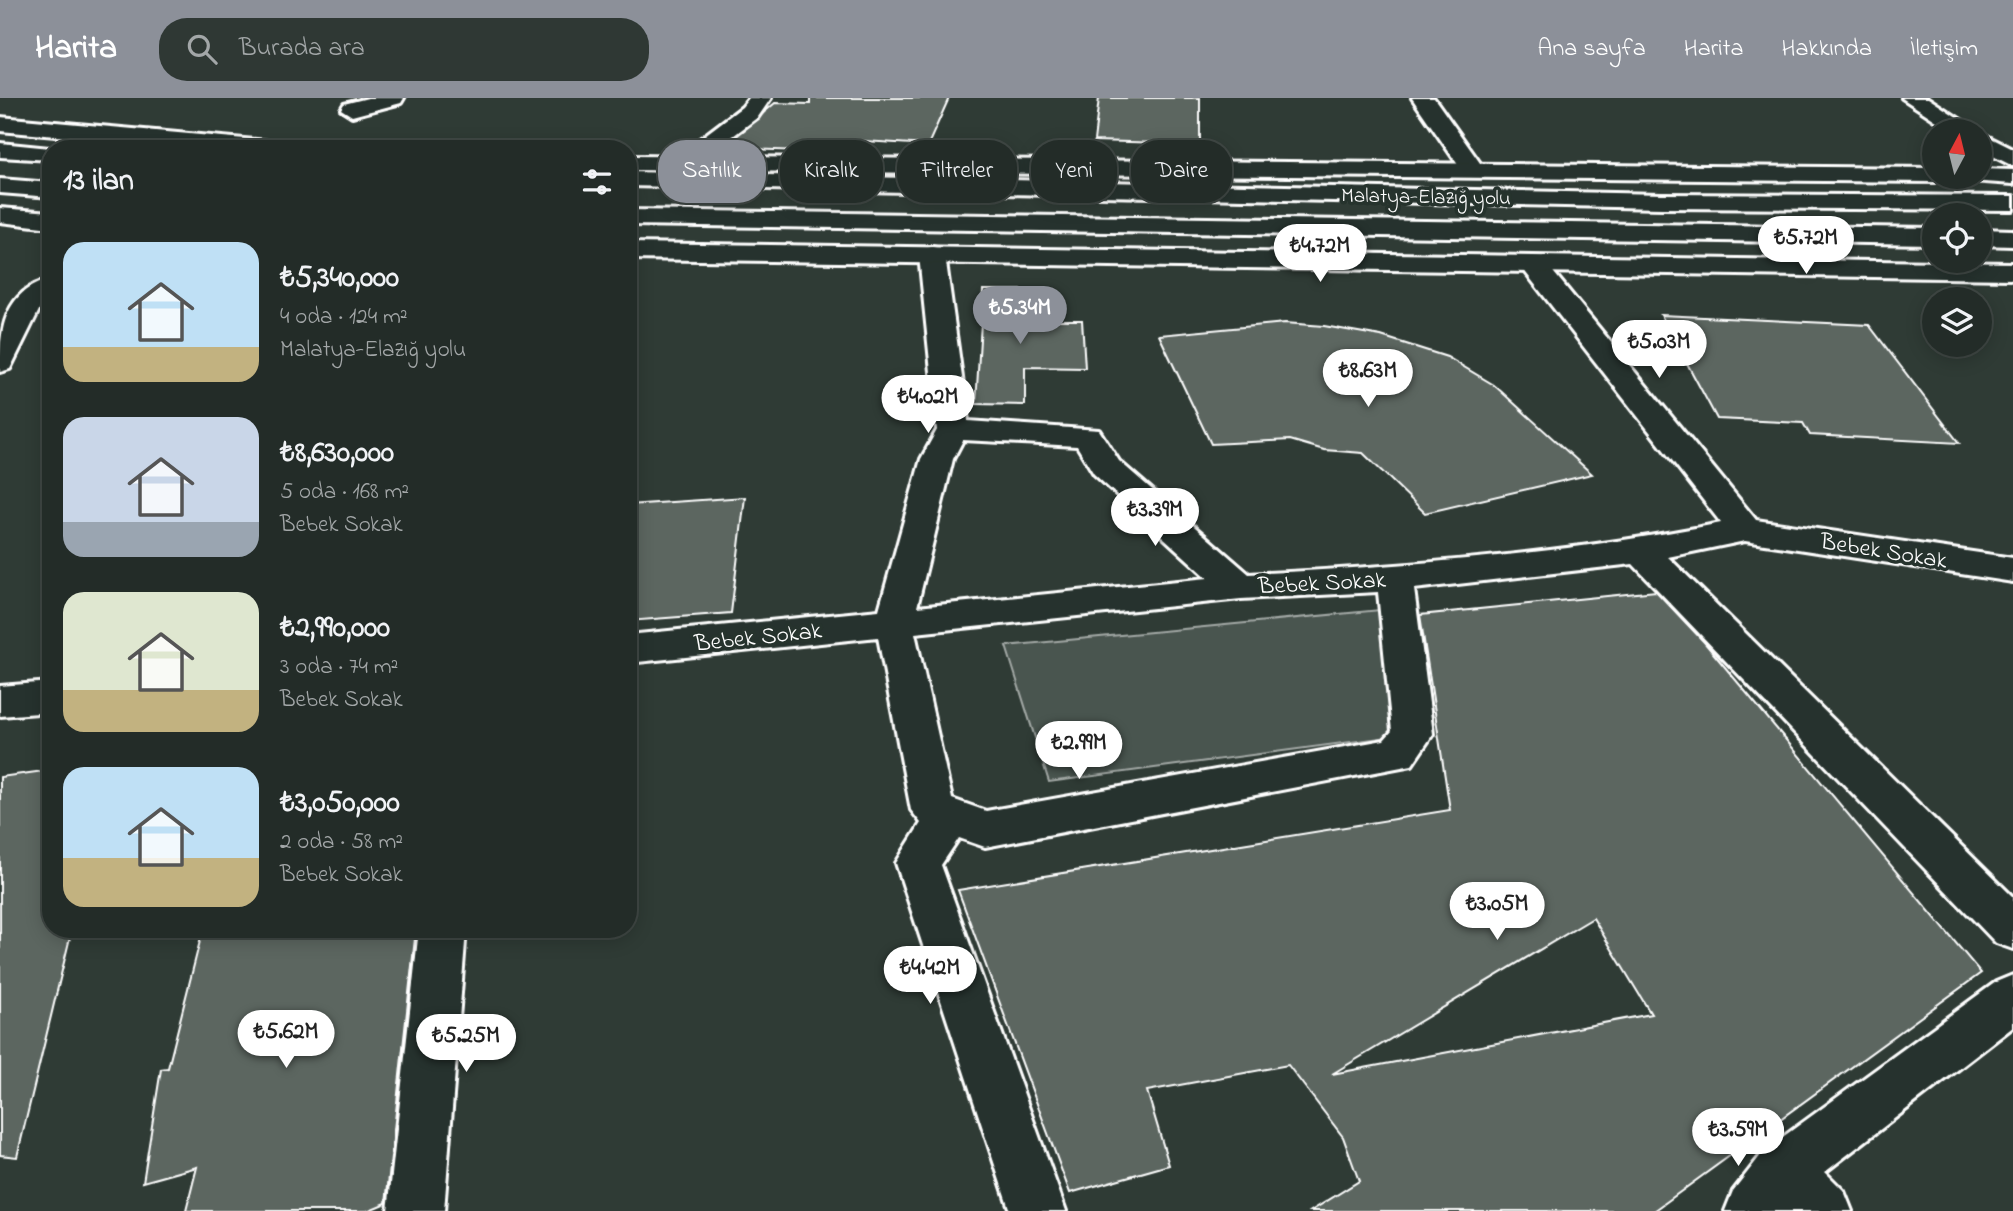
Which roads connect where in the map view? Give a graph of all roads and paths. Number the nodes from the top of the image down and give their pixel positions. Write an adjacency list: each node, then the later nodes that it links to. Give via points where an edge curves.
1 (393, 98): 5 (main road)
2 (760, 98): 9 (main road, via 750,113)
3 (1423, 98): 17 (main road)
4 (1913, 98): 6 (main road)
5 (352, 109)
6 (1947, 119)
7 (0, 124): 8 (main road)
8 (179, 140)
9 (714, 140)
10 (0, 147): 12 (main road)
11 (1992, 147): 13 (main road)
12 (42, 152)
13 (2013, 159)
14 (637, 163): 15 (main road)
15 (658, 164)
16 (766, 166): 17 (main road)
17 (1473, 170): 18 (main road)
18 (1922, 175)
19 (1992, 176): 20 (main road)
20 (2013, 177)
21 (637, 179): 25 (main road, Malatya-Elazığ yolu)
22 (1922, 179): 25 (main road)
23 (0, 187): 24 (main road)
24 (42, 189)
25 (1662, 201): 26 (main road, Malatya-Elazığ yolu)
26 (2013, 203)
27 (0, 215): 29 (main road)
28 (637, 217): 30 (main road)
29 (42, 219)
30 (1922, 236)
31 (1992, 237): 32 (main road)
32 (2013, 238): 33 (main road)
33 (1992, 244)
34 (637, 250): 36 (main road)
35 (1922, 253): 38 (main road, via 1715,252)
36 (932, 255): 37 (main road); 42 (main road)
37 (1532, 263): 38 (main road); 43 (main road)
38 (1673, 266): 39 (main road)
39 (2013, 271)
40 (42, 292): 41 (main road, via 30,299)
41 (0, 363)
42 (953, 430): 47 (main road, via 1088,438 1106,467); 48 (main road, via 937,459)
43 (1745, 530): 44 (main road, Bebek Sokak); 45 (main road, Bebek Sokak)
44 (1641, 551): 46 (main road, Bebek Sokak); 53 (main road)
45 (2013, 570)
46 (1395, 579): 47 (main road, Bebek Sokak); 52 (main road, via 1413,734 1396,754 985,829)
47 (1241, 587): 48 (main road, Bebek Sokak)
48 (894, 622): 49 (main road, Bebek Sokak); 52 (main road, via 933,810)
49 (637, 648)
50 (42, 697): 51 (main road)
51 (0, 701)
52 (950, 816): 58 (main road, via 918,863)
53 (2013, 928)
54 (442, 938): 57 (main road)
55 (2013, 998): 56 (main road)
56 (1784, 1168): 59 (main road); 60 (main road)
57 (416, 1211)
58 (1038, 1211)
59 (1753, 1211)
60 (1824, 1211)

